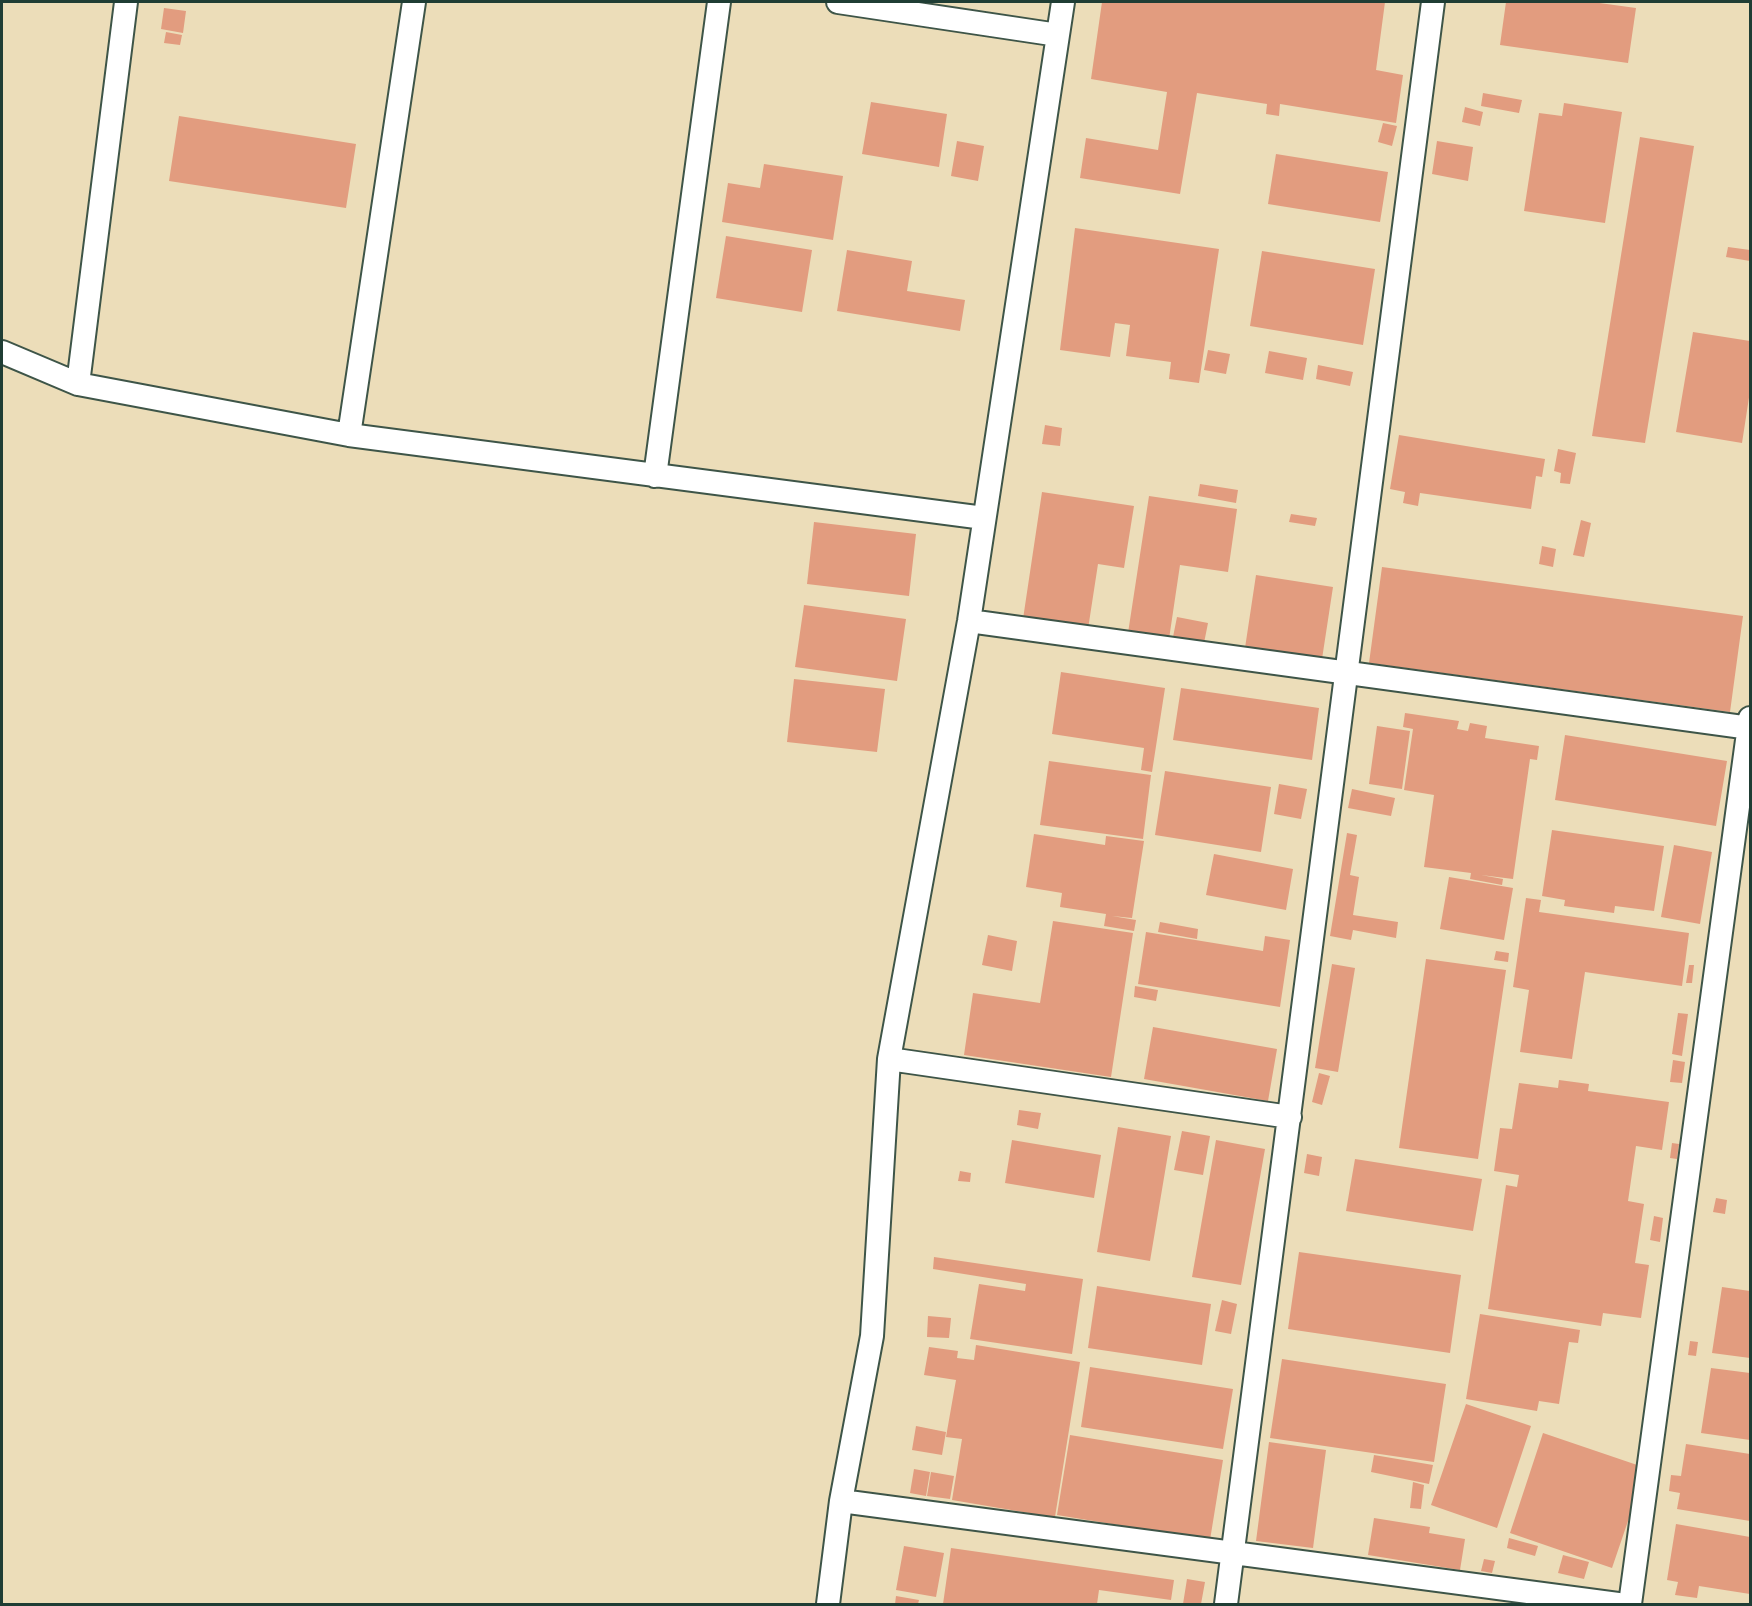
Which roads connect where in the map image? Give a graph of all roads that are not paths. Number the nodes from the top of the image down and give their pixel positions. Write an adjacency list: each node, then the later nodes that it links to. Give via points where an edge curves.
1 (126, 2): 9 (lane)
2 (414, 2): 10 (lane)
3 (719, 2): 11 (lane)
4 (838, 2): 7 (lane)
5 (1063, 2): 7 (lane)
6 (1433, 2): 14 (lane)
7 (1058, 35): 12 (lane)
8 (2, 352): 9 (lane)
9 (78, 384): 10 (lane)
10 (349, 435): 11 (lane)
11 (655, 476): 12 (lane)
12 (984, 518): 13 (lane)
13 (969, 621): 14 (lane); 16 (lane)
14 (1347, 673): 15 (lane); 17 (lane)
15 (1750, 724): 23 (lane)
16 (889, 1059): 17 (lane); 18 (lane, via 872,1335)
17 (1290, 1117): 19 (lane)
18 (841, 1501): 19 (lane); 20 (lane)
19 (1234, 1554): 21 (lane); 22 (lane)
20 (828, 1605)
21 (1226, 1605)
22 (1618, 1605)
23 (1630, 1605)

